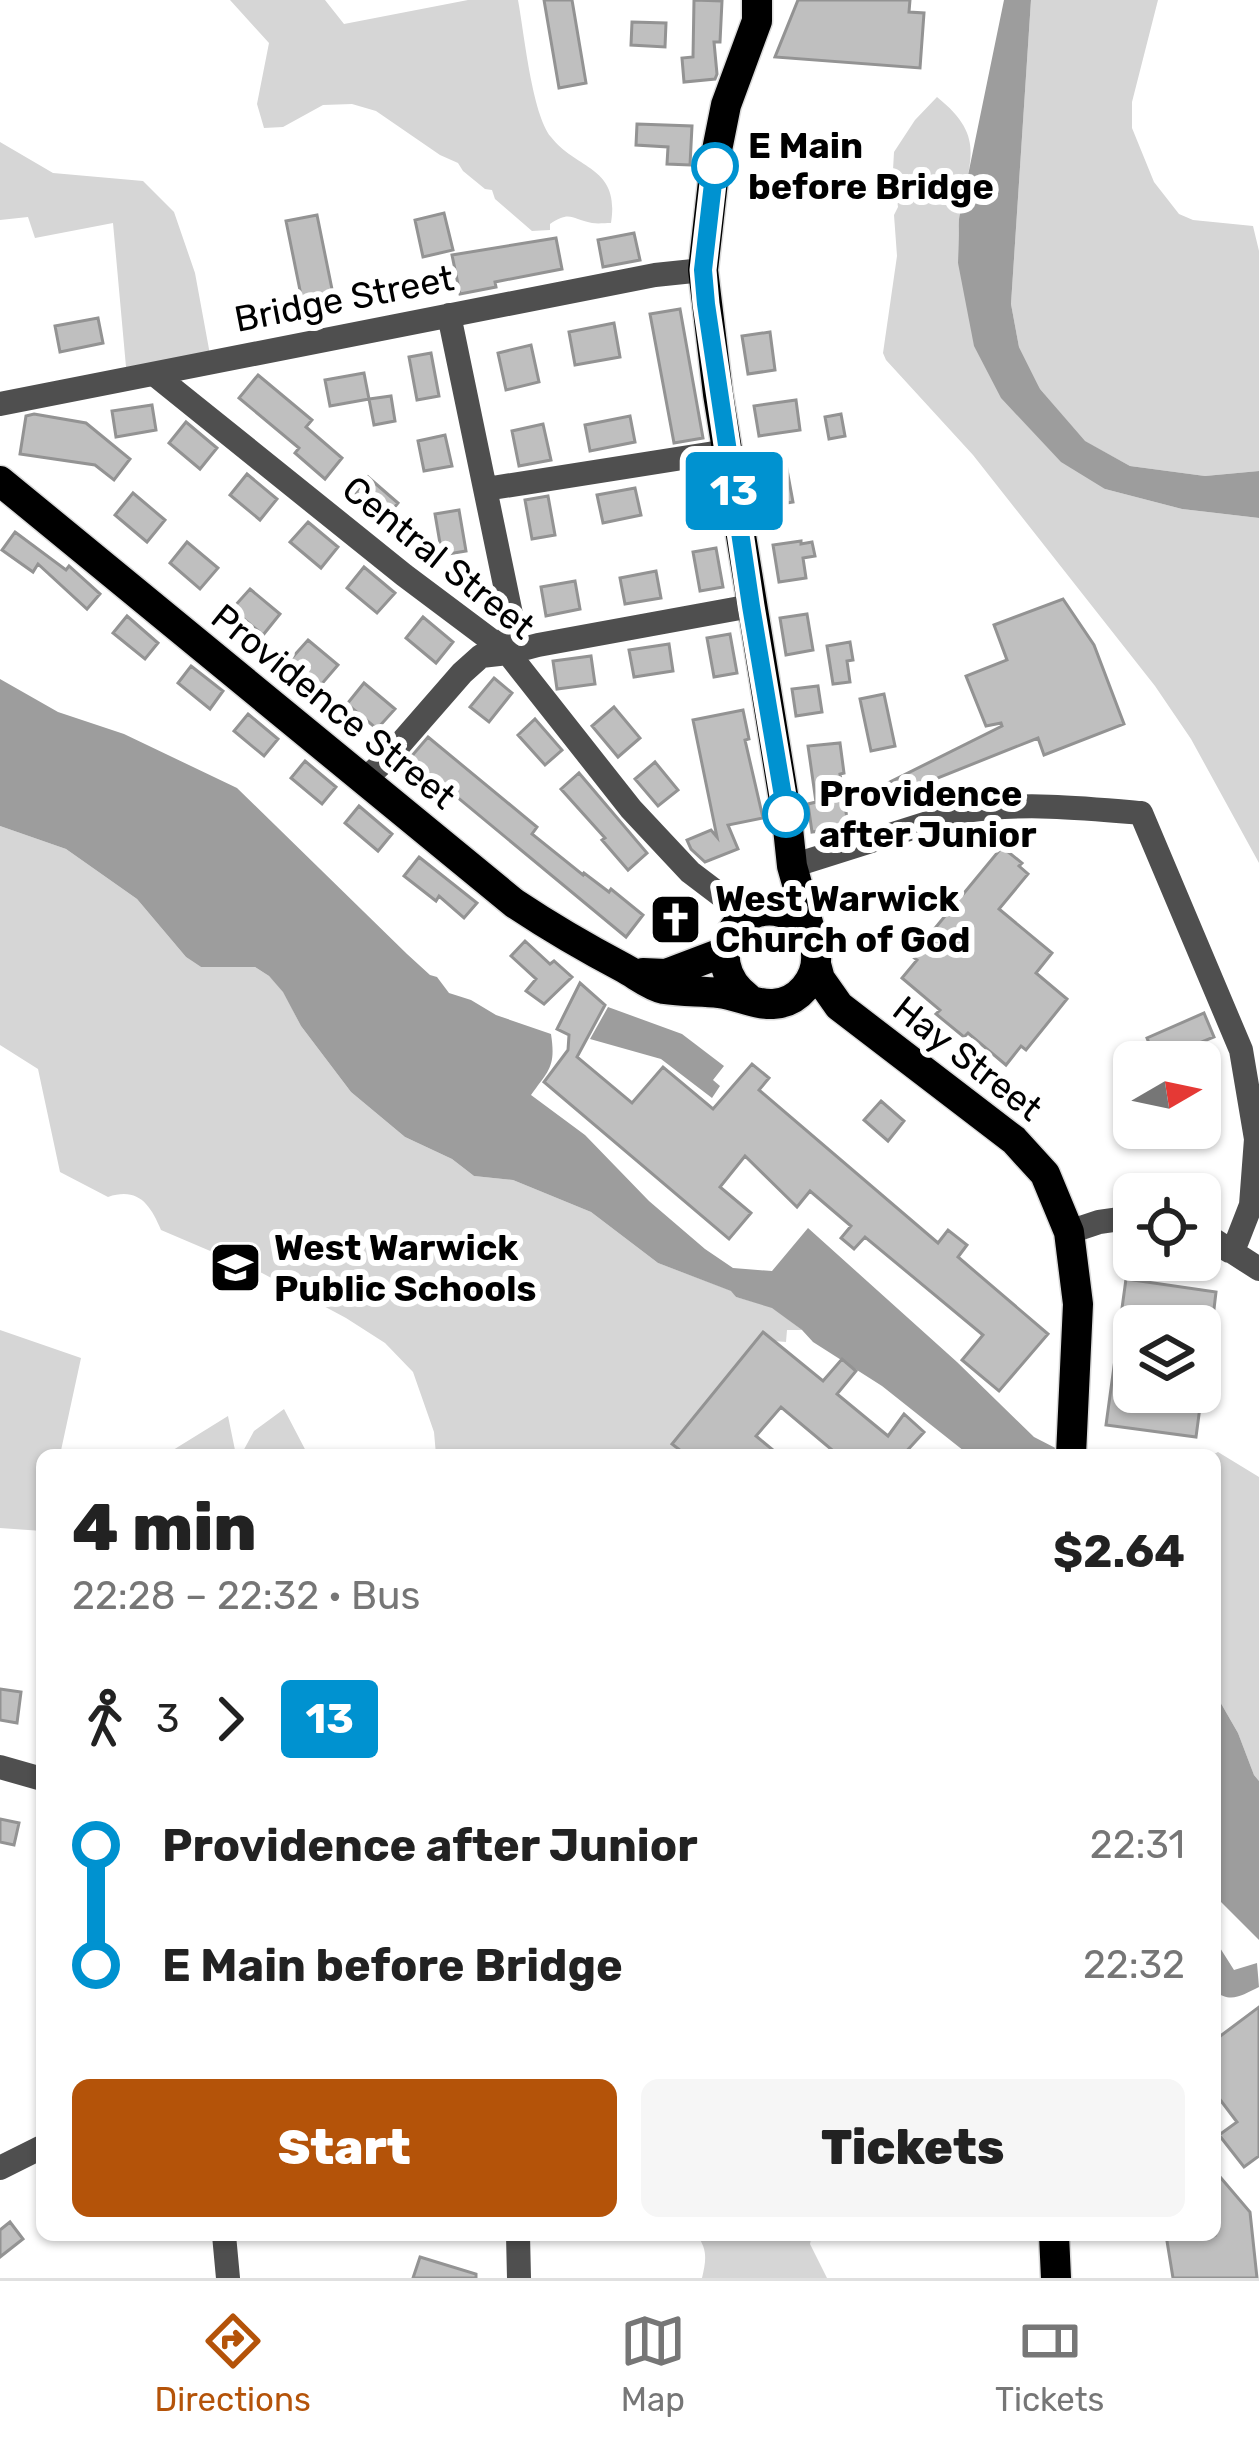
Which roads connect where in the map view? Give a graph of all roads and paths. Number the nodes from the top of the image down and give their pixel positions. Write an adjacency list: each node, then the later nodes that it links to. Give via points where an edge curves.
1 (760, 7): 2 (main road, Hay Street, via 726,105)
2 (703, 270): 3 (street, Bridge Street); 6 (main road, Hay Street)
3 (449, 315): 4 (street, Bridge Street); 8 (street)
4 (154, 374): 5 (street, Bridge Street); 10 (street, Central Street)
5 (0, 404)
6 (727, 451): 8 (street); 9 (main road, Hay Street)
7 (0, 482): 11 (main road, Providence Street)
8 (486, 489): 10 (street, via 511,614)
9 (751, 606): 10 (street); 12 (main road, Hay Street)
10 (508, 653): 11 (street, via 481,656); 13 (street, Central Street)
11 (363, 781): 15 (main road, Providence Street, via 514,903)
12 (792, 866): 13 (main road, via 785,889); 14 (main road, Hay Street); 22 (street, via 965,811 1141,813 1241,1050 1256,1139 1251,1205)
13 (740, 930): 14 (main road, via 777,911 804,926); 15 (main road, via 666,974); 16 (main road, via 728,979)
14 (814, 952): 17 (main road, via 806,987); 18 (main road, Hay Street)
15 (632, 972): 16 (main road, Providence Street, via 659,988)
16 (748, 998): 17 (main road)
17 (784, 1002): 18 (main road, Hay Street)
18 (839, 1006): 20 (main road, Hay Street, via 1014,1140 1045,1174)
19 (1113, 1220): 20 (street)
20 (1069, 1232): 24 (main road, via 1077,1330)
21 (1221, 1245): 22 (street)
22 (1229, 1251): 23 (street)
23 (1259, 1269)
24 (1072, 1440)
25 (0, 1767): 26 (street)
26 (36, 1776)
27 (36, 2150): 28 (street)
28 (0, 2168)
29 (225, 2241): 32 (street)
30 (518, 2241): 33 (street)
31 (1054, 2241): 34 (main road)
32 (228, 2278)
33 (519, 2278)
34 (1056, 2278)

